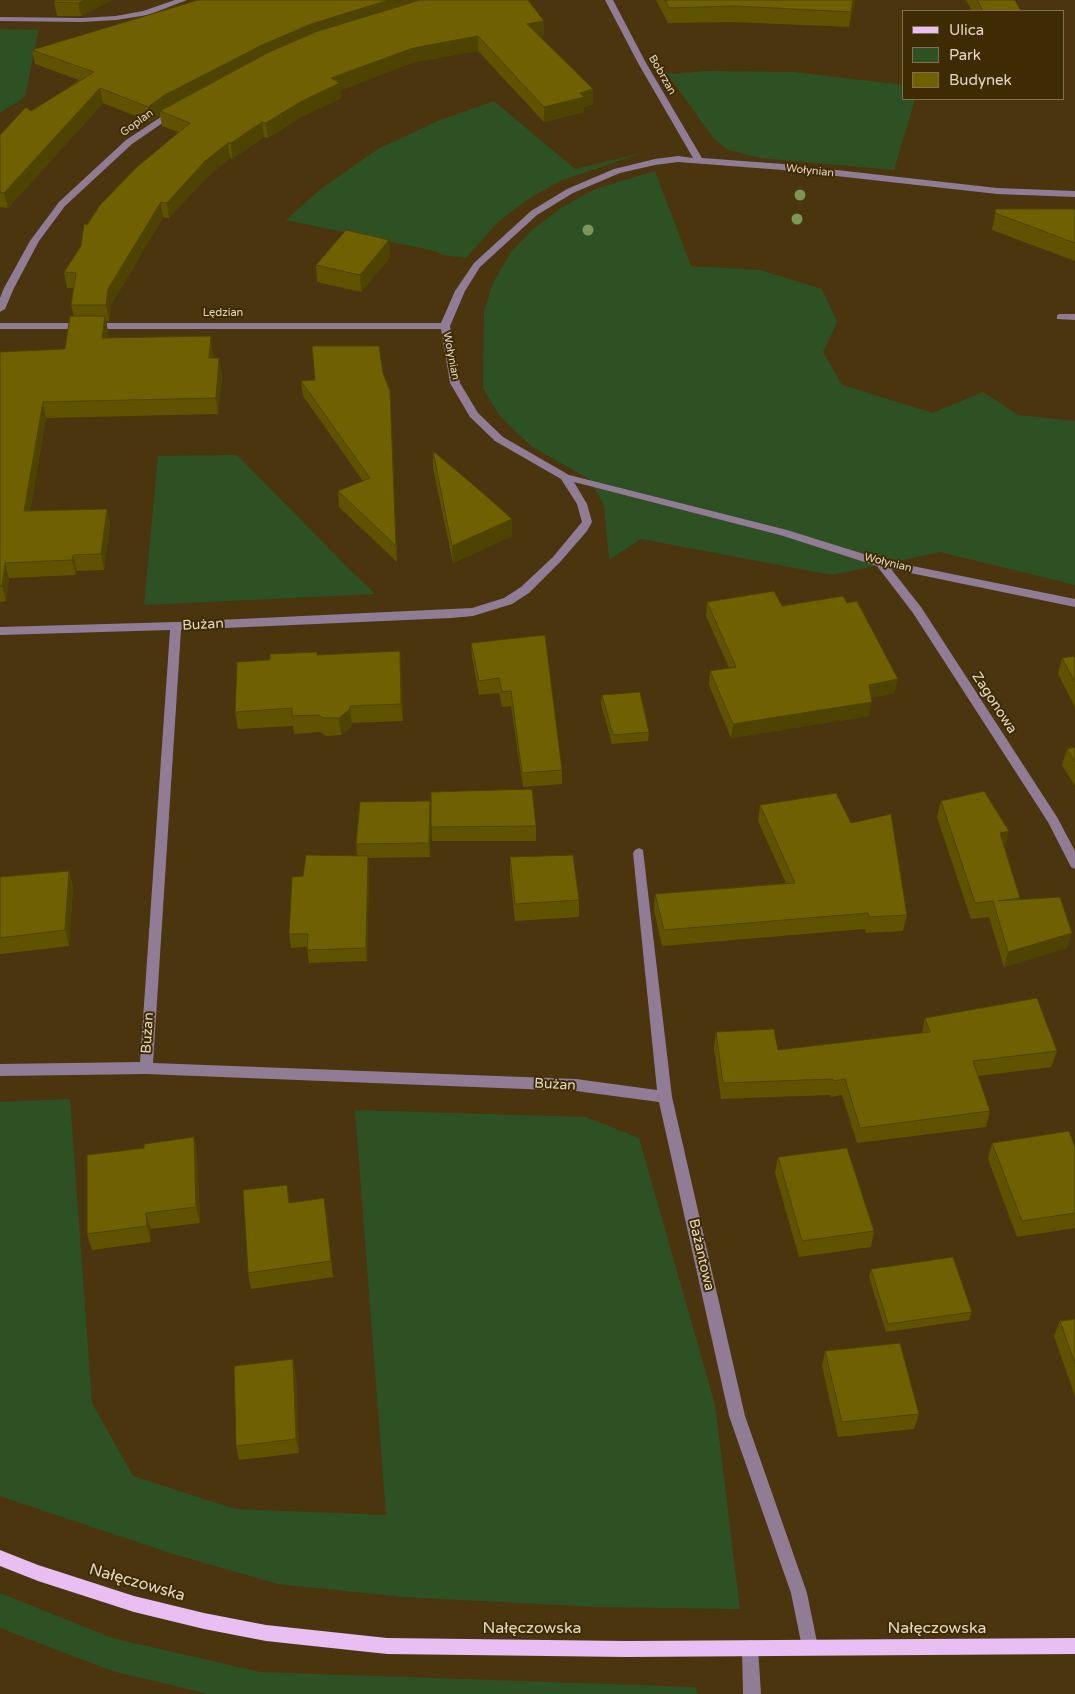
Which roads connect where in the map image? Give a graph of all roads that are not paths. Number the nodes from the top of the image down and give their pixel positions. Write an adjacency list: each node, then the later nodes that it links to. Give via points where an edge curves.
1 (183, 0): 3 (street, via 145,13 116,18)
2 (609, 0): 5 (street, Bobrzan)
3 (0, 19)
4 (185, 105): 7 (street, Goplan, via 129,142 62,204 35,241)
5 (699, 160): 6 (street, Wołynian, via 997,191); 11 (street, Wołynian, via 654,162 616,172 570,191 534,213 477,265 460,292)
6 (1075, 194)
7 (0, 309)
8 (1060, 317): 9 (street)
9 (1075, 317)
10 (0, 326): 11 (street, Lędzian)
11 (445, 326): 12 (street, Wołynian, via 456,383 474,415 499,439)
12 (565, 478): 13 (street, Wołynian, via 783,532); 15 (street, Bużan, via 582,504 587,522 557,559 525,590 508,601 473,612 452,614)
13 (881, 563): 14 (street, Wołynian); 18 (street, Zagonowa, via 917,610 1053,820)
14 (1075, 603)
15 (176, 626): 16 (street); 19 (street, Bużan)
16 (0, 631)
17 (639, 853): 21 (street, Bażantowa)
18 (1075, 864)
19 (146, 1068): 20 (street, Bużan); 21 (street, Bużan, via 576,1085)
20 (0, 1070)
21 (665, 1096): 24 (street, Bażantowa, via 737,1416 799,1593)
22 (0, 1558): 25 (main road, Nałęczowska, via 134,1604 237,1629 297,1637 387,1646 452,1648)
23 (1075, 1646): 24 (main road, Nałęczowska)
24 (810, 1647): 25 (main road, Nałęczowska)
25 (750, 1648): 26 (street)
26 (752, 1694)

